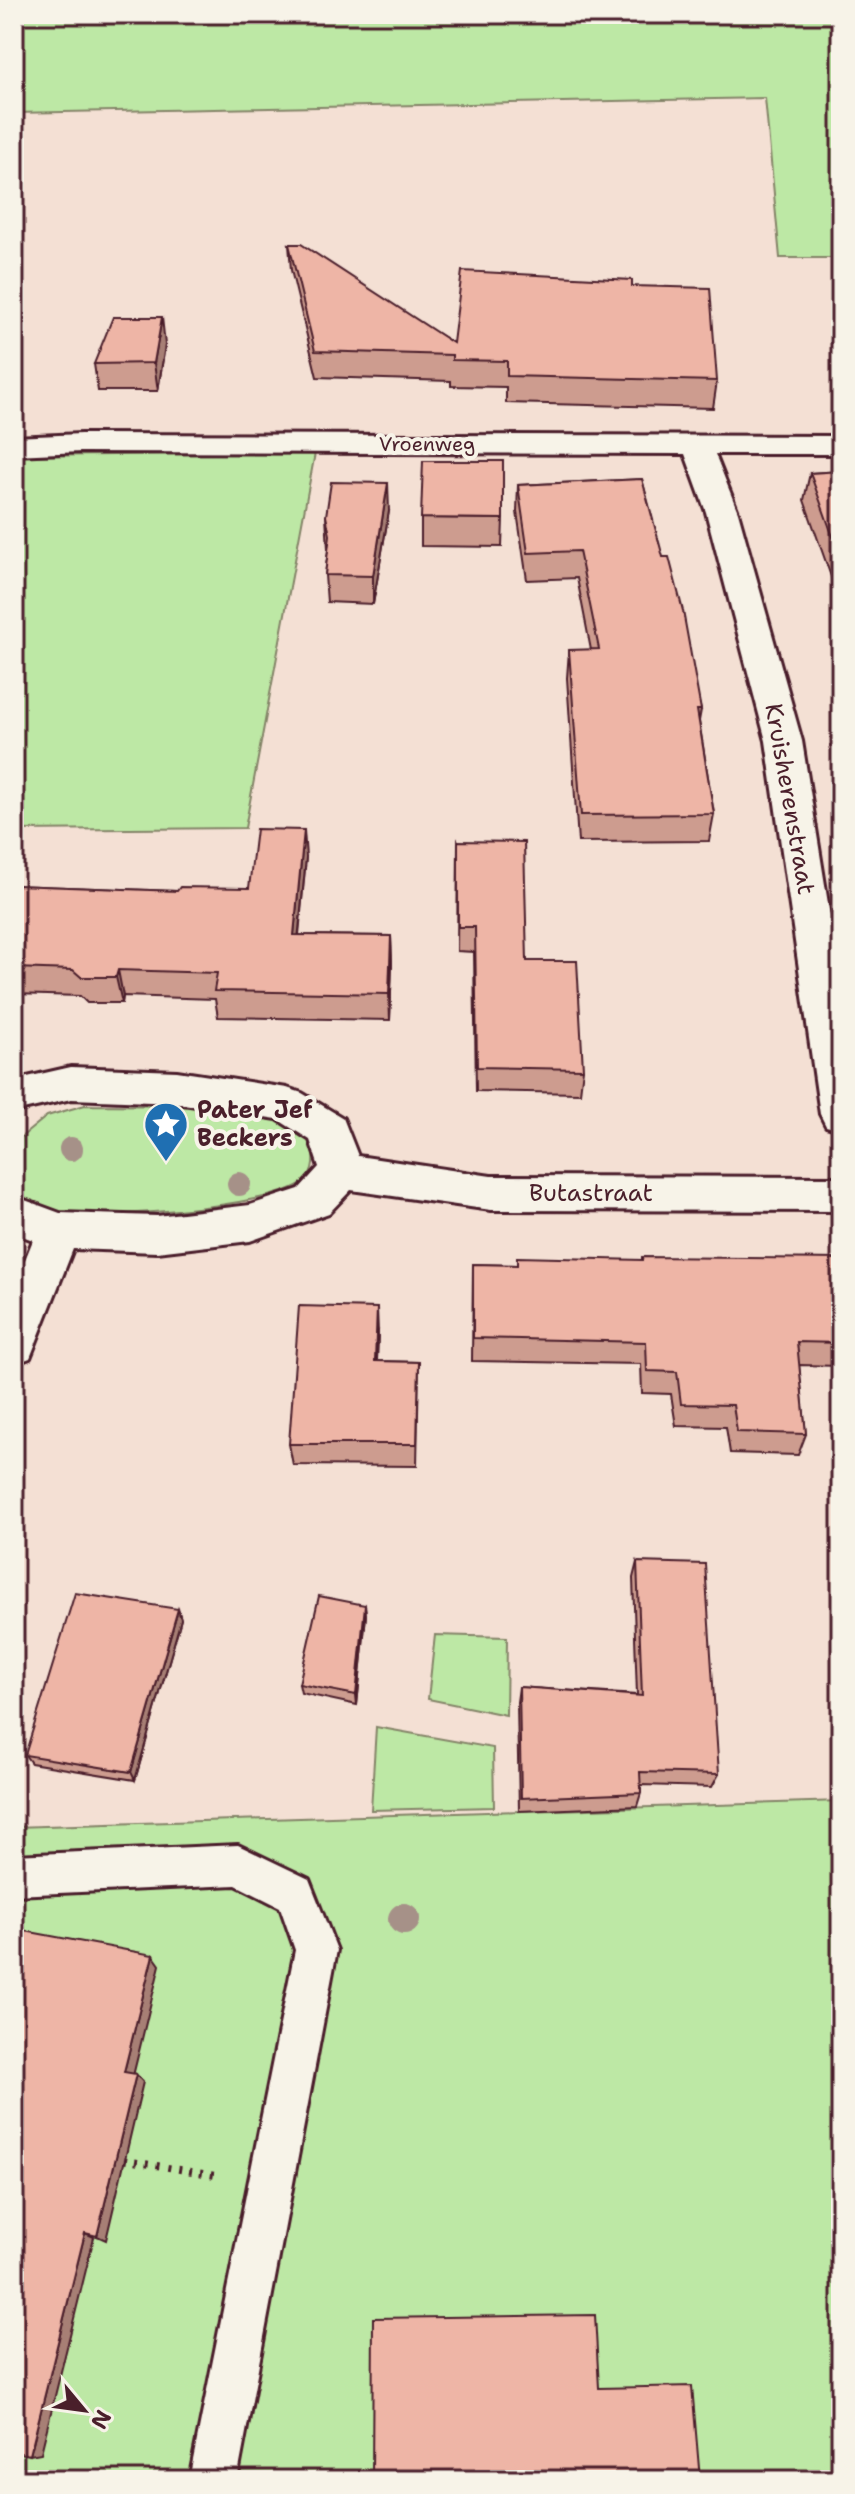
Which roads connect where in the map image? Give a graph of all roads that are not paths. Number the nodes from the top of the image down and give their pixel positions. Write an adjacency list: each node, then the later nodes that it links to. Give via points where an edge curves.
1 (697, 445): 2 (street, Vroenweg); 3 (street, Vroenweg); 5 (street, Kruisherenstraat, via 722,512 784,741)
2 (841, 445)
3 (14, 446)
4 (14, 1096): 6 (street, via 71,1083 177,1087 287,1104 328,1130)
5 (841, 1114)
6 (342, 1171): 7 (street, Butastraat, via 491,1193); 9 (street, via 314,1201 250,1223 157,1234)
7 (841, 1194)
8 (14, 1214): 9 (street)
9 (58, 1231): 10 (street)
10 (14, 1344)
11 (14, 1875): 12 (lane, via 238,1865 295,1893 316,1950)
12 (213, 2480)

